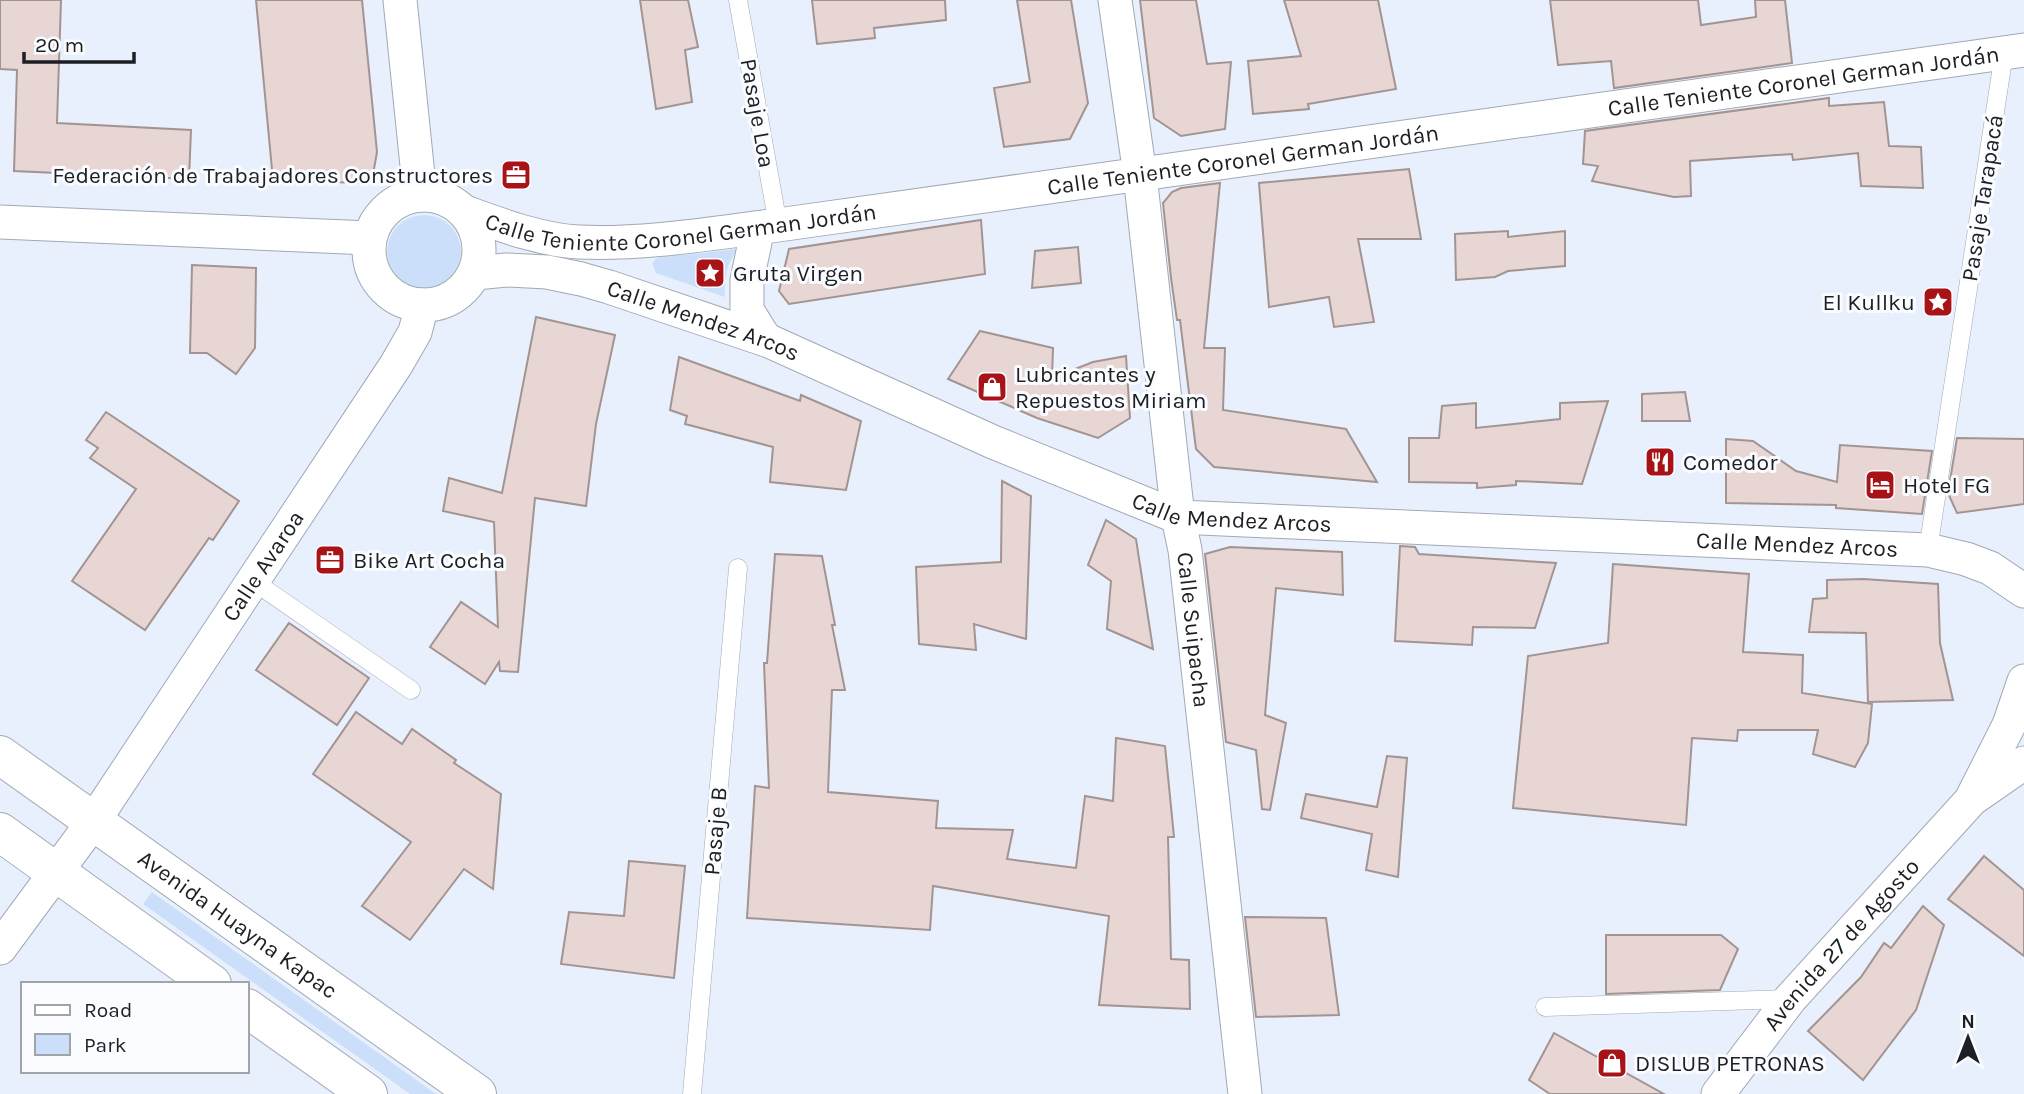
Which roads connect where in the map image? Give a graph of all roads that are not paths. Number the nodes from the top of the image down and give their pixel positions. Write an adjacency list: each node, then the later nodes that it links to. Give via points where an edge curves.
1 (400, 0): 6 (street)
2 (738, 0): 9 (lane, Pasaje Loa)
3 (1115, 0): 5 (street, Calle Suipacha)
4 (2014, 51): 5 (street, Calle Teniente Coronel German Jordán); 15 (lane, Pasaje Tarapacá)
5 (1140, 175): 9 (street, Calle Teniente Coronel German Jordán); 14 (street, Calle Suipacha)
6 (420, 195): 7 (street, via 452,202); 10 (street, via 388,207)
7 (465, 212): 9 (street, Calle Teniente Coronel German Jordán, via 539,236 578,242 629,242); 11 (street, via 479,241)
8 (0, 222): 10 (street)
9 (768, 226): 13 (street, via 747,281 747,310)
10 (369, 238): 12 (street, via 368,254 380,284 391,296)
11 (475, 273): 12 (street, via 453,298); 13 (street, Calle Mendez Arcos, via 547,272 581,279)
12 (422, 305): 17 (street, Calle Avaroa, via 415,332 396,365)
13 (765, 339): 14 (street, Calle Mendez Arcos, via 993,442)
14 (1178, 517): 15 (street, Calle Mendez Arcos); 35 (street, Calle Suipacha)
15 (1928, 550): 18 (street, Calle Mendez Arcos, via 1990,568)
16 (738, 568): 34 (lane, Pasaje B)
17 (253, 581): 20 (lane); 24 (street, Calle Avaroa)
18 (2024, 591)
19 (2024, 681): 23 (street, Avenida 27 de Agosto, via 2009,725)
20 (411, 691)
21 (0, 755): 24 (main road, Avenida Huayna Kapac)
22 (2024, 763): 23 (street, Avenida 27 de Agosto)
23 (1972, 799): 29 (street, Avenida 27 de Agosto)
24 (93, 822): 26 (street, Calle Avaroa); 33 (main road, Avenida Huayna Kapac)
25 (0, 832): 26 (main road)
26 (57, 873): 27 (street, Calle Avaroa); 28 (main road)
27 (0, 948)
28 (209, 982)
29 (1790, 999): 30 (lane); 36 (street, Avenida 27 de Agosto)
30 (1545, 1007)
31 (248, 1009): 32 (main road)
32 (368, 1094)
33 (477, 1094)
34 (692, 1094)
35 (1245, 1094)
36 (1718, 1094)

